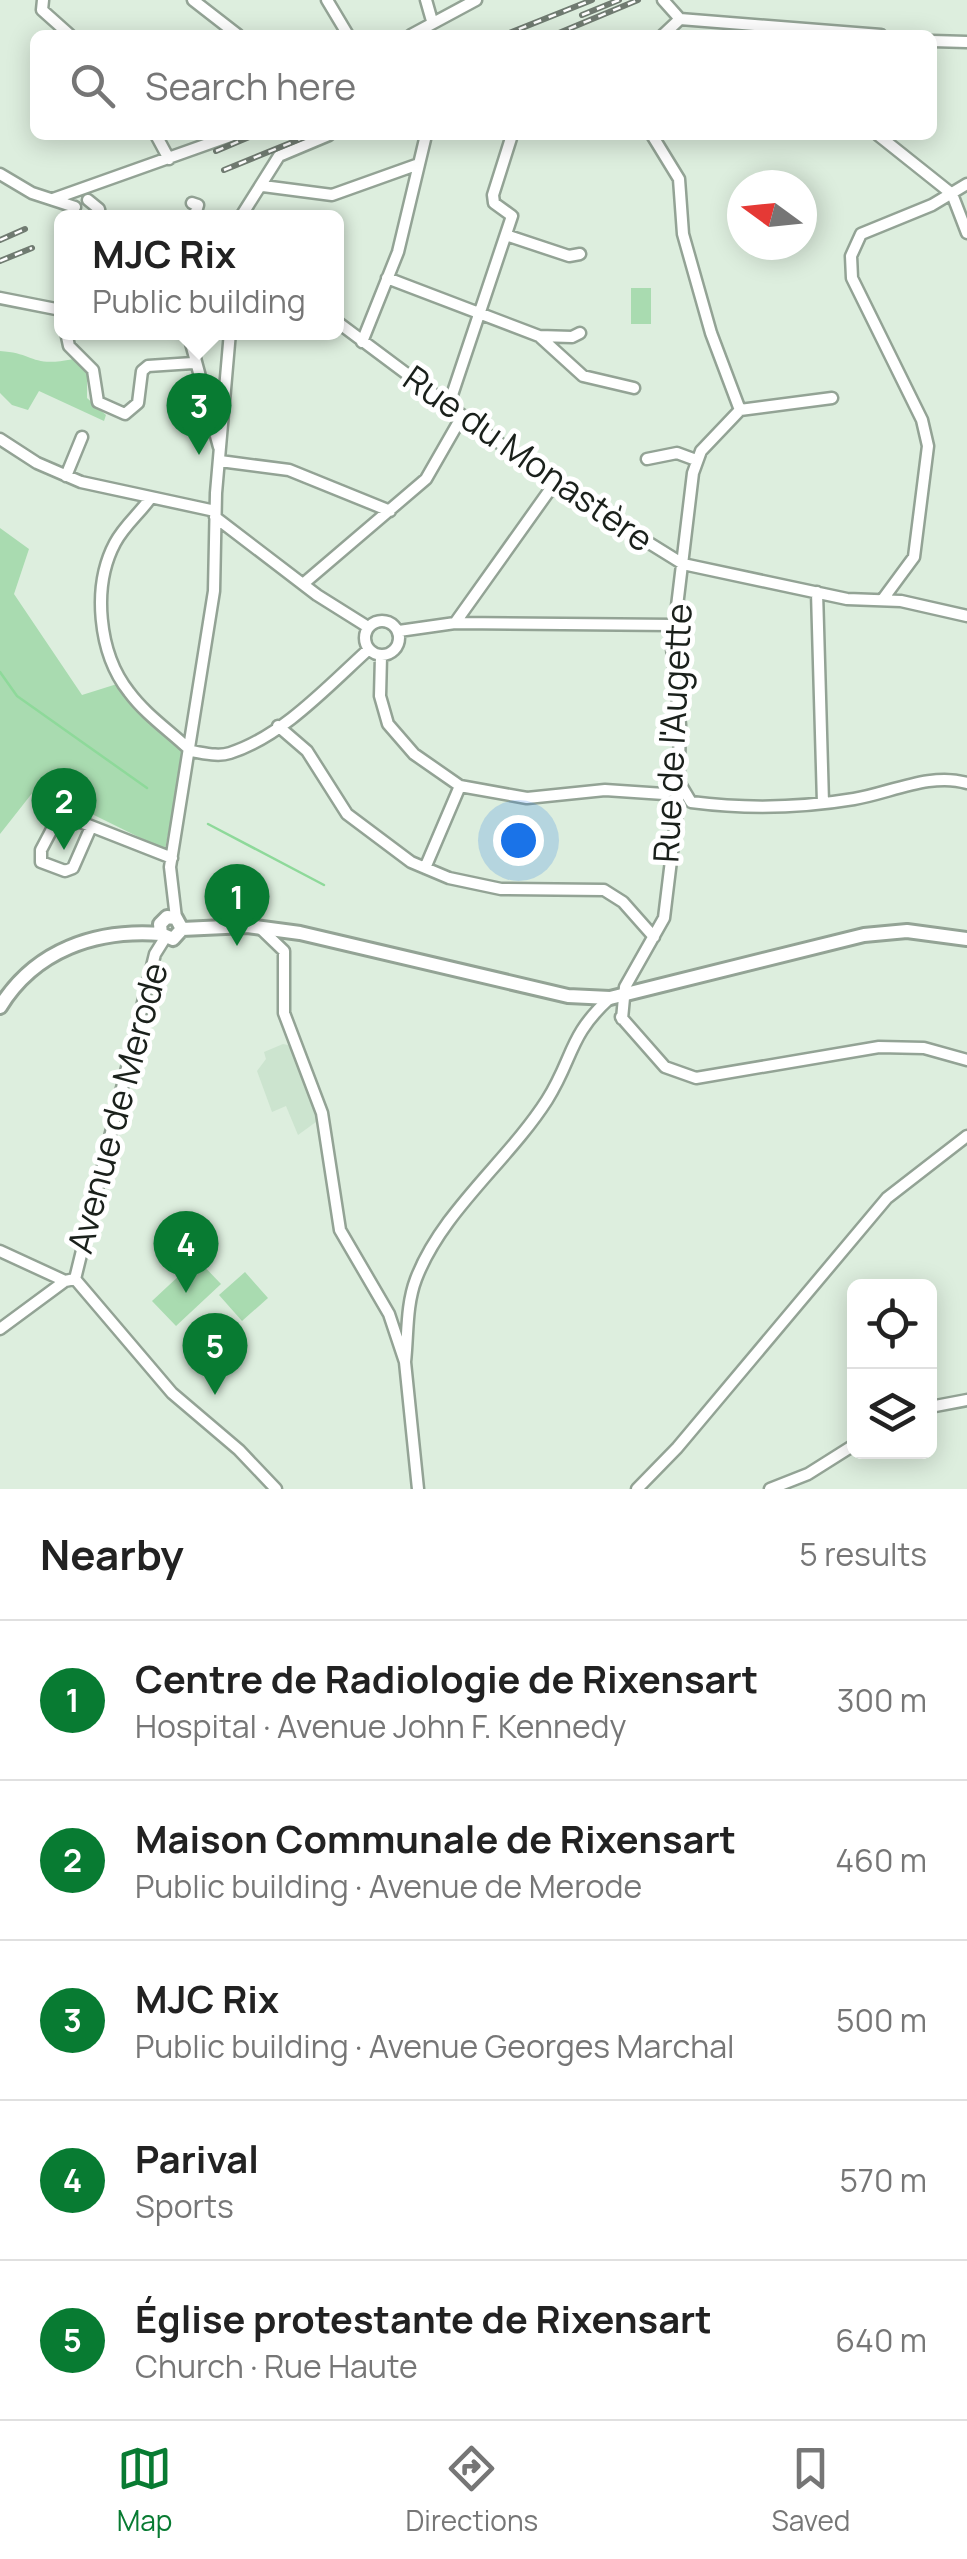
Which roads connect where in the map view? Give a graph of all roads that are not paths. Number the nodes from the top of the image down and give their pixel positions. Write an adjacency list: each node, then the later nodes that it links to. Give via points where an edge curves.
1 (43, 0): 10 (street, via 42,10)
2 (192, 0): 11 (street)
3 (326, 0): 12 (street)
4 (426, 0): 8 (street)
5 (476, 0): 8 (street)
6 (663, 0): 7 (street)
7 (680, 19): 9 (street); 14 (street)
8 (432, 21): 13 (street)
9 (700, 23): 15 (street); 16 (street)
10 (64, 30)
11 (231, 30)
12 (345, 30)
13 (418, 30)
14 (668, 30)
15 (708, 30)
16 (806, 30)
17 (937, 41): 18 (street)
18 (967, 42)
19 (159, 140): 26 (street)
20 (220, 140): 26 (street)
21 (318, 140): 30 (street, via 279,156)
22 (424, 140): 27 (street)
23 (510, 140): 40 (street, via 493,194 494,203 512,214)
24 (655, 140): 57 (street, via 679,180 683,234)
25 (884, 140): 32 (street)
26 (169, 159): 31 (street)
27 (416, 166): 30 (street, via 332,195); 42 (street)
28 (0, 174): 33 (street)
29 (967, 184): 32 (street)
30 (264, 186): 38 (street)
31 (93, 187): 33 (street); 34 (street)
32 (952, 194): 39 (street); 74 (street, via 856,241 852,278 922,420 928,446 914,557)
33 (54, 199): 35 (street)
34 (88, 200): 36 (street); 37 (street)
35 (72, 210)
36 (77, 210)
37 (99, 210)
38 (246, 210)
39 (967, 234)
40 (506, 236): 41 (street); 45 (street)
41 (580, 254)
42 (387, 278): 45 (street); 52 (street)
43 (0, 298): 44 (street)
44 (54, 308)
45 (480, 314): 48 (street); 56 (street)
46 (344, 327): 52 (street, Rue du Monastère)
47 (580, 332): 48 (street)
48 (539, 336): 54 (street, via 583,376)
49 (68, 340): 53 (street, via 93,370 99,404 125,414 138,403 148,366)
50 (190, 340): 53 (street)
51 (229, 340): 58 (street, Avenue de Merode)
52 (362, 342): 56 (street, Rue du Monastère)
53 (194, 363): 59 (street)
54 (634, 388)
55 (832, 398): 57 (street)
56 (448, 407): 60 (street, Rue du Monastère)
57 (740, 410): 65 (street)
58 (222, 414): 59 (street); 63 (street, Avenue de Merode)
59 (209, 415): 63 (street)
60 (462, 418): 67 (street, Rue du Monastère); 69 (street, via 426,478)
61 (82, 437): 66 (street)
62 (0, 439): 66 (street)
63 (220, 457): 69 (street, via 289,470); 70 (street, Avenue de Merode)
64 (647, 459): 65 (street, via 677,452)
65 (696, 460): 71 (street, Rue de l'Augette)
66 (66, 476): 68 (street)
67 (554, 484): 71 (street, Rue du Monastère); 76 (street)
68 (150, 500): 70 (street); 83 (street, via 108,560 105,637 130,694)
69 (390, 511): 72 (street)
70 (215, 514): 72 (street); 83 (street, Avenue de Merode, via 214,592)
71 (683, 564): 73 (street, Rue du Monastère); 77 (street, Rue de l'Augette)
72 (303, 584): 78 (street)
73 (816, 592): 74 (street, Rue du Monastère); 87 (street)
74 (882, 599): 75 (street, Rue du Monastère)
75 (967, 616)
76 (454, 623): 77 (street); 79 (street)
77 (674, 625): 84 (street, Rue de l'Augette)
78 (368, 628): 79 (street, via 381,620); 80 (street)
79 (398, 631): 81 (street, via 396,648)
80 (369, 649): 81 (street); 82 (street)
81 (382, 656): 86 (street, via 380,696 388,724 414,754)
82 (278, 726): 83 (street, via 231,752); 90 (street, via 307,751 364,830)
83 (191, 751): 89 (street, Avenue de Merode)
84 (678, 782): 86 (street, via 664,794 605,790 543,798); 87 (street, via 691,802); 95 (street, Rue de l'Augette, via 664,918)
85 (967, 783): 87 (street, via 951,778)
86 (460, 786): 90 (street)
87 (823, 804)
88 (92, 827): 88 (street, via 73,868 41,862 56,816); 89 (street)
89 (172, 858): 91 (street, Avenue de Merode)
90 (426, 868): 95 (street, via 501,889 604,890)
91 (179, 923): 92 (main road); 94 (main road, via 162,920)
92 (258, 926): 98 (main road, via 568,996); 105 (street, via 284,950 284,1013 322,1114 340,1230 388,1314)
93 (142, 932): 94 (main road); 97 (street); 99 (main road, via 61,949 24,976)
94 (163, 936): 97 (street, Avenue de Merode)
95 (654, 937): 98 (street, Rue de l'Augette)
96 (967, 939): 98 (main road, via 906,930 864,935)
97 (155, 954): 103 (street, Avenue de Merode)
98 (617, 997): 100 (street, via 622,1019 665,1068 696,1078 880,1046 924,1048); 105 (street, Rue de l'Augette, via 580,1027 535,1118 425,1260 410,1300)
99 (0, 1007)
100 (967, 1060)
101 (967, 1136): 111 (street, via 887,1198)
102 (0, 1251): 103 (street)
103 (70, 1280): 104 (street); 109 (street, via 172,1392)
104 (0, 1329)
105 (405, 1362): 110 (street)
106 (967, 1400): 107 (street)
107 (937, 1406)
108 (847, 1449): 112 (street)
109 (276, 1489)
110 (418, 1489)
111 (637, 1489)
112 (770, 1489)

